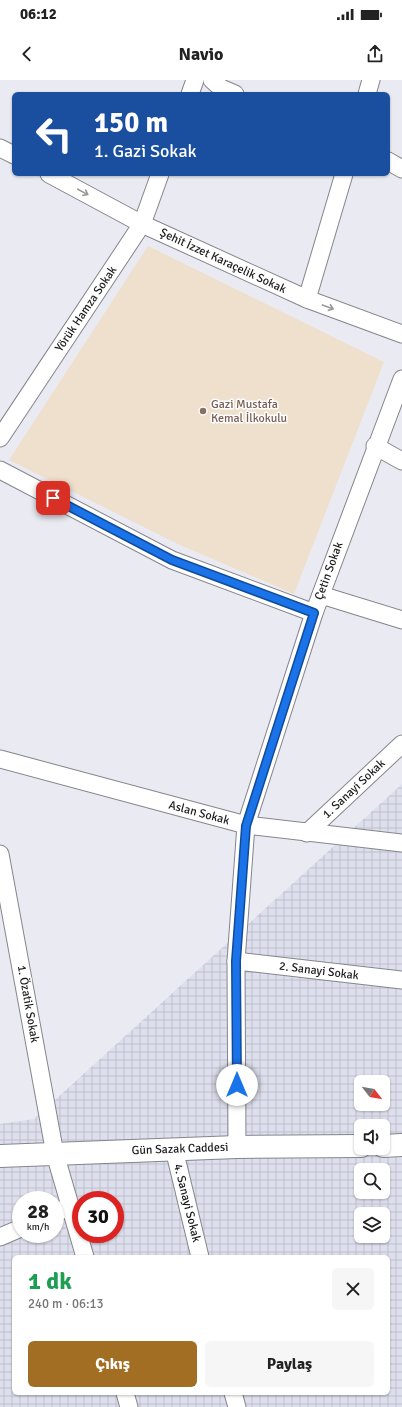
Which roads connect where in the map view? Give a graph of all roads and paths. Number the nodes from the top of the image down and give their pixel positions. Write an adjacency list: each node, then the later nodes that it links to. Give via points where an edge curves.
1 (195, 80): 4 (street)
2 (212, 80): 5 (street)
3 (371, 80): 6 (street)
4 (191, 92)
5 (230, 92)
6 (368, 92)
7 (0, 148): 8 (street)
8 (12, 154)
9 (390, 162): 10 (street)
10 (402, 169)
11 (53, 176): 14 (street, Şehit İzzet Karaçelik Sokak, one-way to 14)
12 (159, 176): 14 (street, Yörük Hamza Sokak)
13 (343, 176): 15 (street)
14 (142, 224): 15 (street, Şehit İzzet Karaçelik Sokak); 18 (street, Yörük Hamza Sokak)
15 (307, 299): 16 (street, Şehit İzzet Karaçelik Sokak, one-way to 16)
16 (402, 334)
17 (402, 379): 19 (street, Çetin Sokak)
18 (0, 438)
19 (375, 446): 20 (street); 22 (street, Çetin Sokak)
20 (402, 461)
21 (0, 470): 23 (street, via 172,560)
22 (321, 595): 23 (street, Çetin Sokak); 24 (street)
23 (314, 613): 27 (street, Çetin Sokak)
24 (402, 620)
25 (402, 744): 28 (street, 1. Sanayi Sokak)
26 (0, 759): 27 (street, Aslan Sokak)
27 (246, 826): 28 (street, Aslan Sokak); 31 (street, Çetin Sokak)
28 (307, 833): 29 (street, Aslan Sokak)
29 (402, 843)
30 (0, 854): 38 (street, 1. Özatik Sokak)
31 (236, 961): 32 (street, 2. Sanayi Sokak); 36 (street, Çetin Sokak)
32 (402, 980)
33 (354, 1146): 36 (street, Gün Sazak Caddesi)
34 (390, 1146): 35 (street)
35 (402, 1146)
36 (237, 1147): 37 (street, Gün Sazak Caddesi)
37 (174, 1149): 38 (street, Gün Sazak Caddesi); 45 (street, 4. Sanayi Sokak)
38 (55, 1154): 39 (street, Gün Sazak Caddesi); 40 (street, 1. Özatik Sokak)
39 (0, 1156)
40 (70, 1206): 41 (street); 44 (street, 1. Özatik Sokak)
41 (64, 1209)
42 (12, 1232): 43 (street)
43 (0, 1237)
44 (84, 1255)
45 (200, 1255)
46 (126, 1395): 48 (street)
47 (233, 1395): 49 (street)
48 (129, 1407)
49 (236, 1407)

